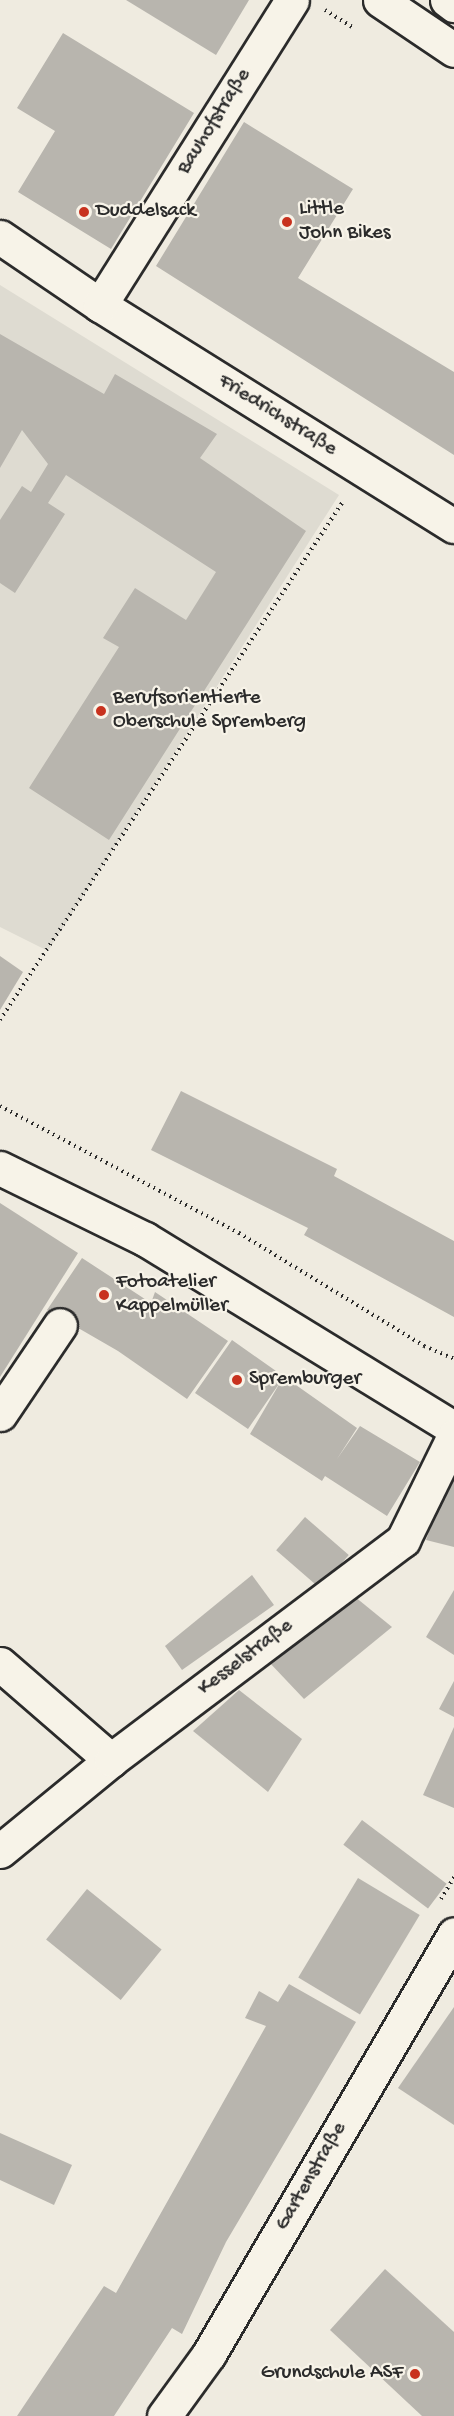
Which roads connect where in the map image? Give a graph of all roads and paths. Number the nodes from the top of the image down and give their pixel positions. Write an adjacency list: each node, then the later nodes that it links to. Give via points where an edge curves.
1 (291, 0): 7 (street, Bauhofstraße)
2 (380, 0): 5 (street)
3 (447, 0): 4 (street)
4 (454, 4)
5 (454, 50)
6 (0, 237): 7 (street, Friedrichstraße)
7 (100, 305): 9 (street, Friedrichstraße)
8 (351, 490): 10 (path)
9 (454, 526)
10 (0, 1020)
11 (0, 1106): 14 (path, via 239,1233 424,1346)
12 (0, 1168): 16 (street, via 145,1239)
13 (60, 1325): 15 (street)
14 (454, 1359)
15 (0, 1414)
16 (454, 1428)
17 (454, 1436): 19 (street, Kesselstraße, via 403,1540)
18 (0, 1664): 19 (street)
19 (111, 1760): 20 (street, Kesselstraße)
20 (0, 1851)
21 (454, 1934): 22 (street, Gartenstraße, via 209,2354)
22 (164, 2416)

